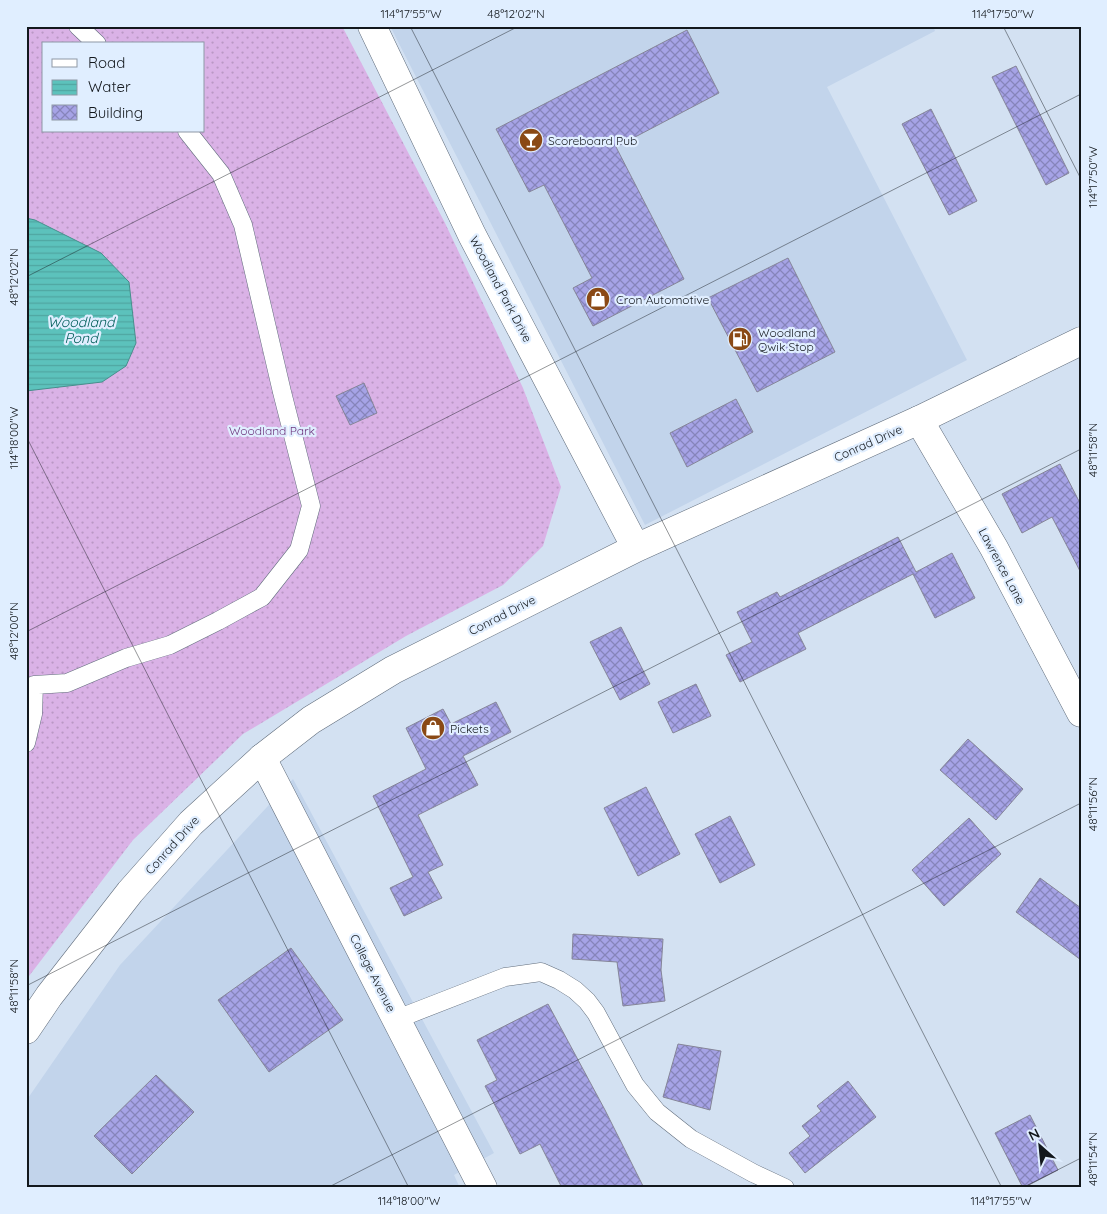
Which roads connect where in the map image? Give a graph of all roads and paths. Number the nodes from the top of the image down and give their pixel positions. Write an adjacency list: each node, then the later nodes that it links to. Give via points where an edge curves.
1 (78, 26): 3 (lane)
2 (372, 26): 7 (street, Woodland Park Drive, via 472,235)
3 (94, 42)
4 (188, 132): 8 (lane, via 221,174 243,225 311,506 299,550 262,597 170,645 126,658 67,682)
5 (1081, 341): 6 (street, Conrad Drive)
6 (920, 420): 7 (street, Conrad Drive); 9 (street, Lawrence Lane, via 994,548)
7 (636, 548): 11 (street, Conrad Drive, via 393,670 311,720)
8 (30, 682): 10 (lane, via 33,714)
9 (1081, 713)
10 (26, 743)
11 (262, 758): 12 (street, College Avenue); 13 (street, Conrad Drive, via 191,823 130,892)
12 (397, 1019): 14 (street, College Avenue); 15 (lane, via 505,978 541,972 575,990 587,1001 635,1085 657,1112 691,1139)
13 (26, 1030)
14 (483, 1188)
15 (785, 1188)

